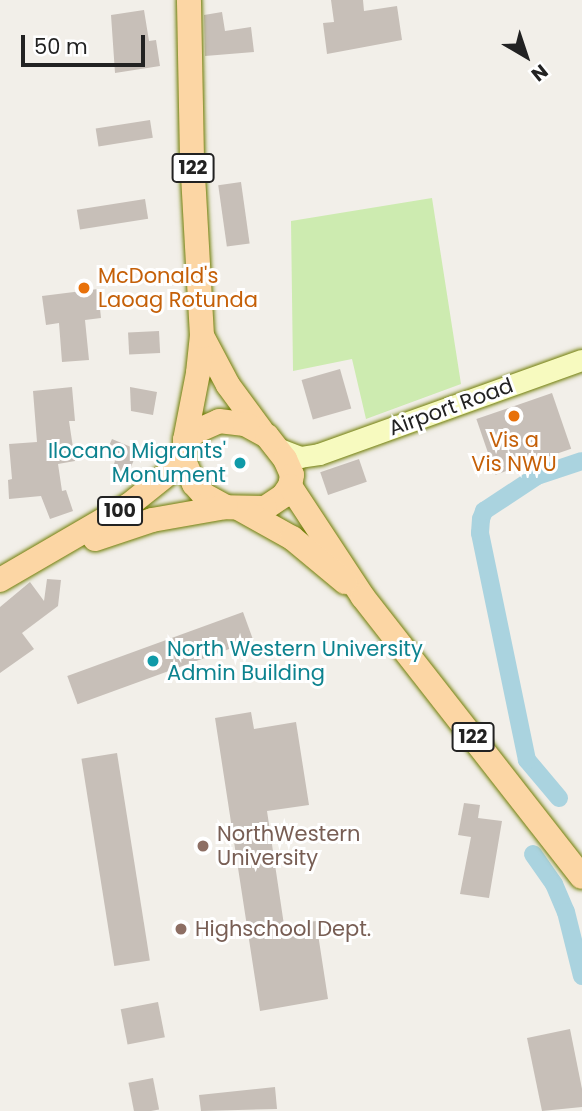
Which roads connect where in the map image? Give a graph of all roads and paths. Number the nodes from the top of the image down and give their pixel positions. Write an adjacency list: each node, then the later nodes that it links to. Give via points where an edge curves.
1 (189, 0): 2 (main road, 122)
2 (202, 336): 4 (main road, 122, via 228,385); 5 (main road, 122)
3 (582, 360): 6 (main road, Airport Road / 100)
4 (269, 440): 5 (main road, 100, via 233,421 219,421 197,431); 6 (main road, 100, via 300,457); 7 (main road)
5 (185, 451): 8 (main road, via 194,484 203,494); 9 (main road, 100, via 129,505)
6 (319, 454): 7 (main road, 100)
7 (291, 481): 8 (main road, 100, via 283,496 265,508); 11 (main road, 122)
8 (233, 508): 9 (main road, 100, via 152,520); 11 (main road, 122, via 292,538)
9 (50, 552): 10 (main road, 100)
10 (0, 580)
11 (363, 597): 12 (main road, 122)
12 (582, 877)

